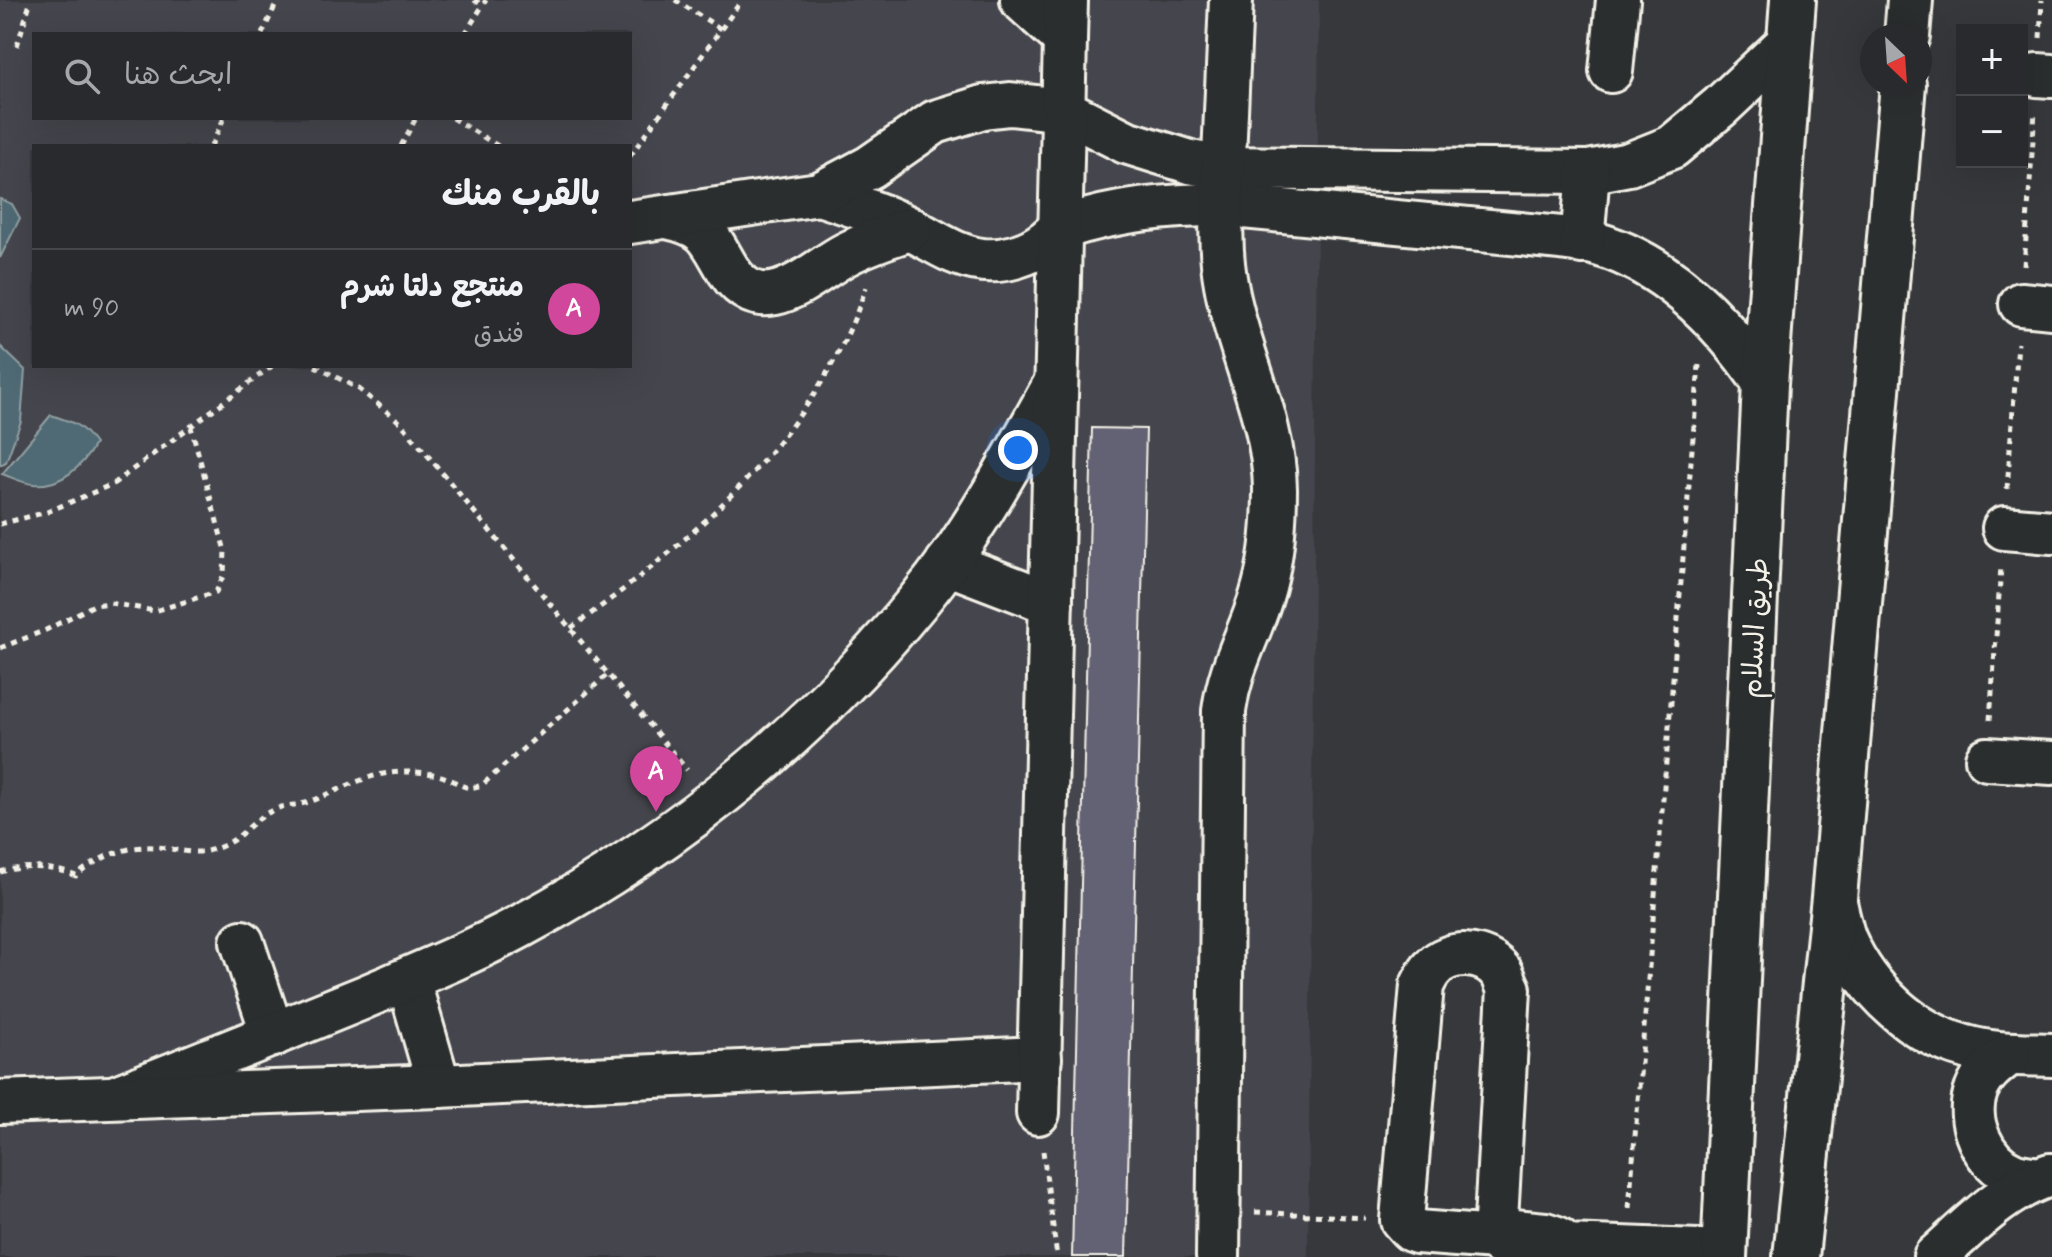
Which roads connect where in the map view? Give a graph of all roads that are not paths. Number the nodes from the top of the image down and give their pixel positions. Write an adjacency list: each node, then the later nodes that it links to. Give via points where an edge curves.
1 (1022, 0): 5 (street)
2 (1231, 0): 12 (street)
3 (1618, 0): 8 (street)
4 (1910, 0): 7 (main road)
5 (1066, 19): 10 (street)
6 (1792, 20): 11 (street, via 1721,106 1672,147 1629,164); 19 (main road, طريق السلام)
7 (1908, 24)
8 (1611, 71)
9 (1902, 96): 26 (main road)
10 (1063, 110): 12 (street, via 1126,142 1190,162); 13 (street, via 1010,104 958,113); 15 (street)
11 (1588, 172): 12 (street); 17 (street)
12 (1222, 187): 15 (street, via 1182,205 1142,208); 17 (street); 40 (street, via 1226,283 1270,441 1275,486 1270,559 1258,606 1234,663 1224,711)
13 (819, 194): 14 (street); 16 (street, via 851,204)
14 (649, 220): 16 (street, via 698,227 732,275 753,291 778,294 847,253)
15 (1060, 229): 16 (street, via 1025,254 986,260); 18 (street)
16 (894, 234)
17 (1582, 242): 19 (street, via 1625,257 1678,288 1727,332)
18 (1056, 382): 22 (street, via 985,509); 23 (street)
19 (1765, 384): 39 (main road, طريق السلام)
20 (2004, 528): 21 (street)
21 (2052, 532)
22 (947, 563): 23 (street); 28 (street, via 828,701 713,802 583,891 519,928)
23 (1051, 603): 32 (street)
24 (1987, 759): 25 (street)
25 (2052, 763)
26 (1834, 898): 30 (street, via 1845,938 1864,976 1892,1007 1952,1042); 41 (main road)
27 (242, 942): 29 (street)
28 (408, 979): 29 (street); 33 (street)
29 (273, 1035): 34 (street)
30 (2009, 1054): 31 (street); 37 (street, via 1989,1069 1976,1091 1978,1139 1992,1160 2013,1174)
31 (2052, 1055)
32 (1040, 1058): 33 (street); 36 (street)
33 (439, 1086): 34 (street)
34 (116, 1097): 35 (street)
35 (0, 1102)
36 (1038, 1113)
37 (2045, 1176): 42 (street, via 1984,1211)
38 (1495, 1238): 38 (street, via 1509,989 1501,972 1486,960 1448,957 1432,968 1422,985 1402,1220 1417,1232); 39 (street, via 1519,1251 1550,1252 1567,1246)
39 (1723, 1255)
40 (1218, 1257)
41 (1796, 1257)
42 (1935, 1257)

